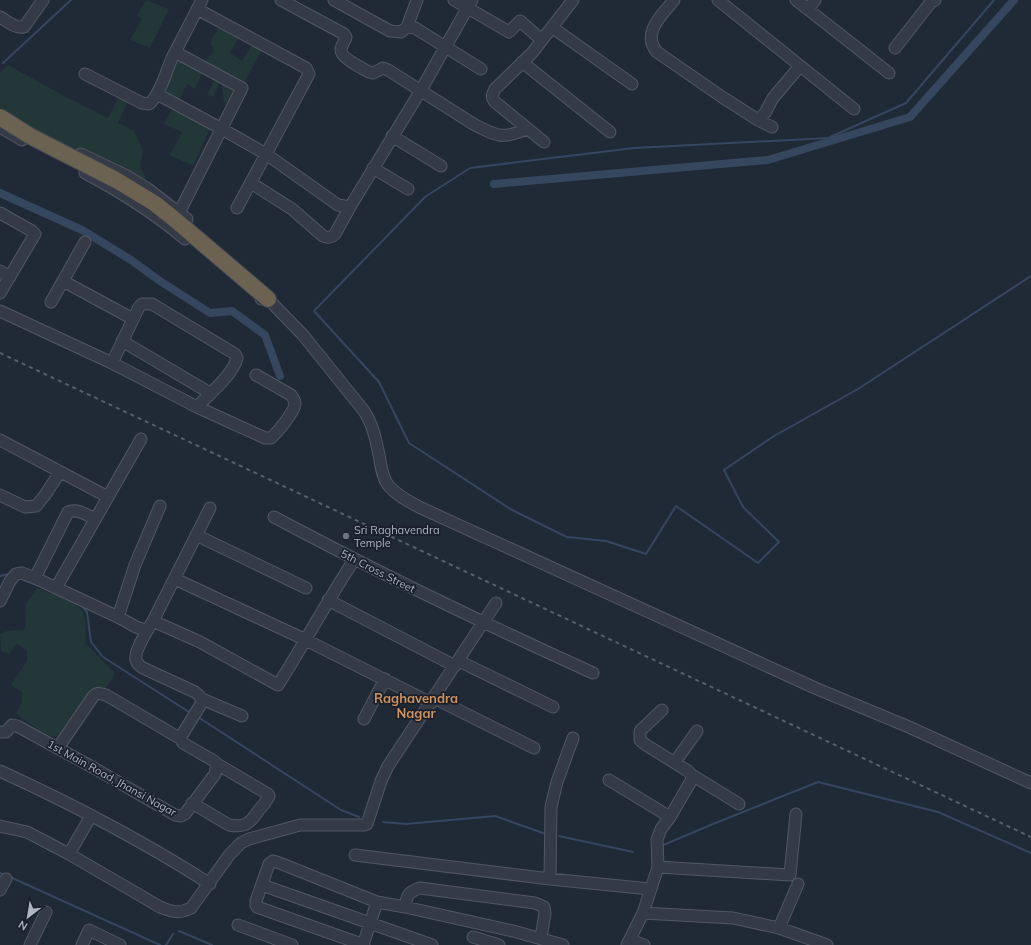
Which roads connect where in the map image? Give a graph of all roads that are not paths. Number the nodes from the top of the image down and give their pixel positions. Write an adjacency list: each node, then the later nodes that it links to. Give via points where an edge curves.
1 (43, 0): 14 (street, via 24,27 15,26)
2 (281, 0): 27 (street, via 344,34 346,37 341,48 345,58 369,72 383,68 388,70)
3 (334, 0): 15 (street, via 390,31 401,32)
4 (416, 0): 15 (street)
5 (454, 0): 11 (street)
6 (574, 0): 16 (street)
7 (674, 0): 32 (street, via 654,27 652,46 683,71)
8 (718, 0): 22 (street)
9 (796, 0): 12 (street)
10 (935, 0): 19 (street)
11 (470, 4): 17 (street, via 509,32 520,21); 18 (street)
12 (812, 4): 24 (street)
13 (199, 5): 20 (street); 40 (street, via 308,71 308,77)
14 (0, 17)
15 (407, 27): 18 (street, via 415,28)
16 (553, 28): 17 (street); 26 (street)
17 (542, 40): 21 (street)
18 (445, 47): 23 (street); 27 (street)
19 (895, 48)
20 (175, 52): 28 (street); 35 (street, via 242,88)
21 (522, 62): 36 (street, via 495,89 492,99); 37 (street)
22 (800, 66): 29 (street); 32 (street)
23 (481, 69)
24 (889, 73)
25 (85, 74): 28 (street, via 142,103 149,104)
26 (632, 84)
27 (421, 90): 36 (street, via 490,132 505,136); 38 (street)
28 (157, 94): 35 (street)
29 (854, 109)
30 (0, 110): 41 (street)
31 (0, 117): 55 (highway, bridge, via 30,136 140,193)
32 (758, 120): 34 (street)
33 (0, 127): 44 (street)
34 (772, 127)
35 (222, 129): 40 (street); 50 (street)
36 (527, 129): 39 (street)
37 (610, 132)
38 (392, 136): 42 (street); 43 (street)
39 (544, 142)
40 (266, 154): 45 (street); 47 (street, via 338,205)
41 (90, 158): 44 (street); 50 (street, via 127,176)
42 (441, 166)
43 (373, 168): 46 (street); 47 (street)
44 (83, 172): 55 (street, via 114,188 166,222 248,292)
45 (251, 183): 47 (street, via 292,209 328,238 335,234); 48 (street)
46 (408, 189)
47 (350, 207)
48 (237, 208)
49 (0, 213): 52 (street, via 35,234)
50 (179, 213): 55 (street, via 261,284 267,291)
51 (85, 242): 53 (street)
52 (5, 274): 54 (street)
53 (63, 281): 56 (street); 58 (street)
54 (0, 293)
55 (268, 300): 106 (street, via 303,335 364,411 372,424 383,475 397,494 419,507 808,685 909,727)
56 (51, 302)
57 (0, 311): 60 (street)
58 (133, 318): 59 (street); 62 (street, via 142,304 152,304 235,354 236,364)
59 (122, 341): 60 (street); 62 (street)
60 (112, 363): 63 (street)
61 (256, 375): 63 (street, via 295,400 292,411 271,438 265,438)
62 (210, 393): 63 (street)
63 (197, 407)
64 (141, 439): 68 (street)
65 (1, 443): 66 (street)
66 (60, 472): 67 (street, via 36,506 25,506); 68 (street)
67 (0, 495)
68 (108, 497): 72 (street)
69 (160, 506): 82 (street, via 135,565)
70 (210, 508): 73 (street)
71 (274, 517): 74 (street, 5th Cross Street)
72 (95, 519): 75 (street, via 78,511 68,512); 77 (street)
73 (196, 535): 76 (street); 78 (street)
74 (354, 560): 79 (street); 83 (street, 5th Cross Street)
75 (35, 578): 77 (street); 80 (street, via 22,573 16,574)
76 (174, 579): 84 (street); 85 (street)
77 (56, 588): 82 (street)
78 (306, 588)
79 (328, 600): 85 (street); 86 (street)
80 (0, 601)
81 (496, 603): 83 (street)
82 (118, 617): 84 (street, via 142,629)
83 (483, 623): 86 (street); 87 (street, 5th Cross Street)
84 (150, 625): 85 (street, via 200,642 278,685); 89 (street, via 136,654 138,663 143,668 195,692)
85 (306, 640): 88 (street)
86 (457, 664): 90 (street); 91 (street)
87 (593, 673)
88 (385, 680): 90 (street); 94 (street)
89 (202, 699): 93 (street); 98 (street)
90 (432, 700): 100 (street); 118 (street, via 388,766 367,824 300,825 249,839 230,854)
91 (554, 706)
92 (662, 710): 101 (street, via 640,731 640,740)
93 (242, 716)
94 (364, 719)
95 (697, 731): 101 (street)
96 (0, 732): 99 (street, 1st Main Road, Jhansi Nagar, via 6,732 12,725)
97 (574, 738): 116 (street, via 557,782 551,807)
98 (180, 739): 99 (street, via 99,693 92,698); 102 (street)
99 (58, 748): 107 (street, 1st Main Road, Jhansi Nagar, via 175,815 185,814)
100 (534, 748)
101 (675, 762): 104 (street)
102 (217, 764): 107 (street, 1st Main Road, Jhansi Nagar, via 215,774); 107 (street, via 268,794 267,800 251,821 236,826 229,825)
103 (0, 771): 110 (street)
104 (692, 775): 108 (street); 111 (street)
105 (609, 780): 111 (street)
106 (1031, 783)
107 (192, 803)
108 (739, 804)
109 (796, 814): 115 (street, via 790,875)
110 (91, 816): 113 (street); 118 (street, via 166,856)
111 (670, 818): 115 (street, via 661,829 657,840)
112 (0, 826): 113 (street, via 26,832)
113 (69, 854): 118 (street, via 172,912 191,908)
114 (355, 855): 116 (street)
115 (658, 867): 121 (street)
116 (550, 878): 121 (street)
117 (6, 879): 122 (street)
118 (210, 884)
119 (798, 884): 130 (street)
120 (262, 885): 123 (street, via 267,868 273,861); 128 (street); 138 (street, via 256,901 257,907)
121 (650, 889): 126 (street)
122 (0, 890)
123 (377, 902): 124 (street); 128 (street)
124 (405, 907): 127 (street); 131 (street, via 407,896 412,890 420,888 535,903 544,907)
125 (46, 912): 134 (street)
126 (643, 913): 130 (street, via 733,918); 133 (street)
127 (478, 923): 131 (street); 132 (street)
128 (370, 924): 138 (street); 139 (street)
129 (238, 925): 137 (street)
130 (779, 928): 143 (street)
131 (541, 938): 141 (street)
132 (472, 941): 140 (street)
133 (629, 943): 142 (street)
134 (30, 945)
135 (82, 945): 136 (street, via 89,930)
136 (120, 945)
137 (292, 945)
138 (363, 945)
139 (432, 945)
140 (499, 945)
141 (563, 945)
142 (644, 945)
143 (827, 945)

